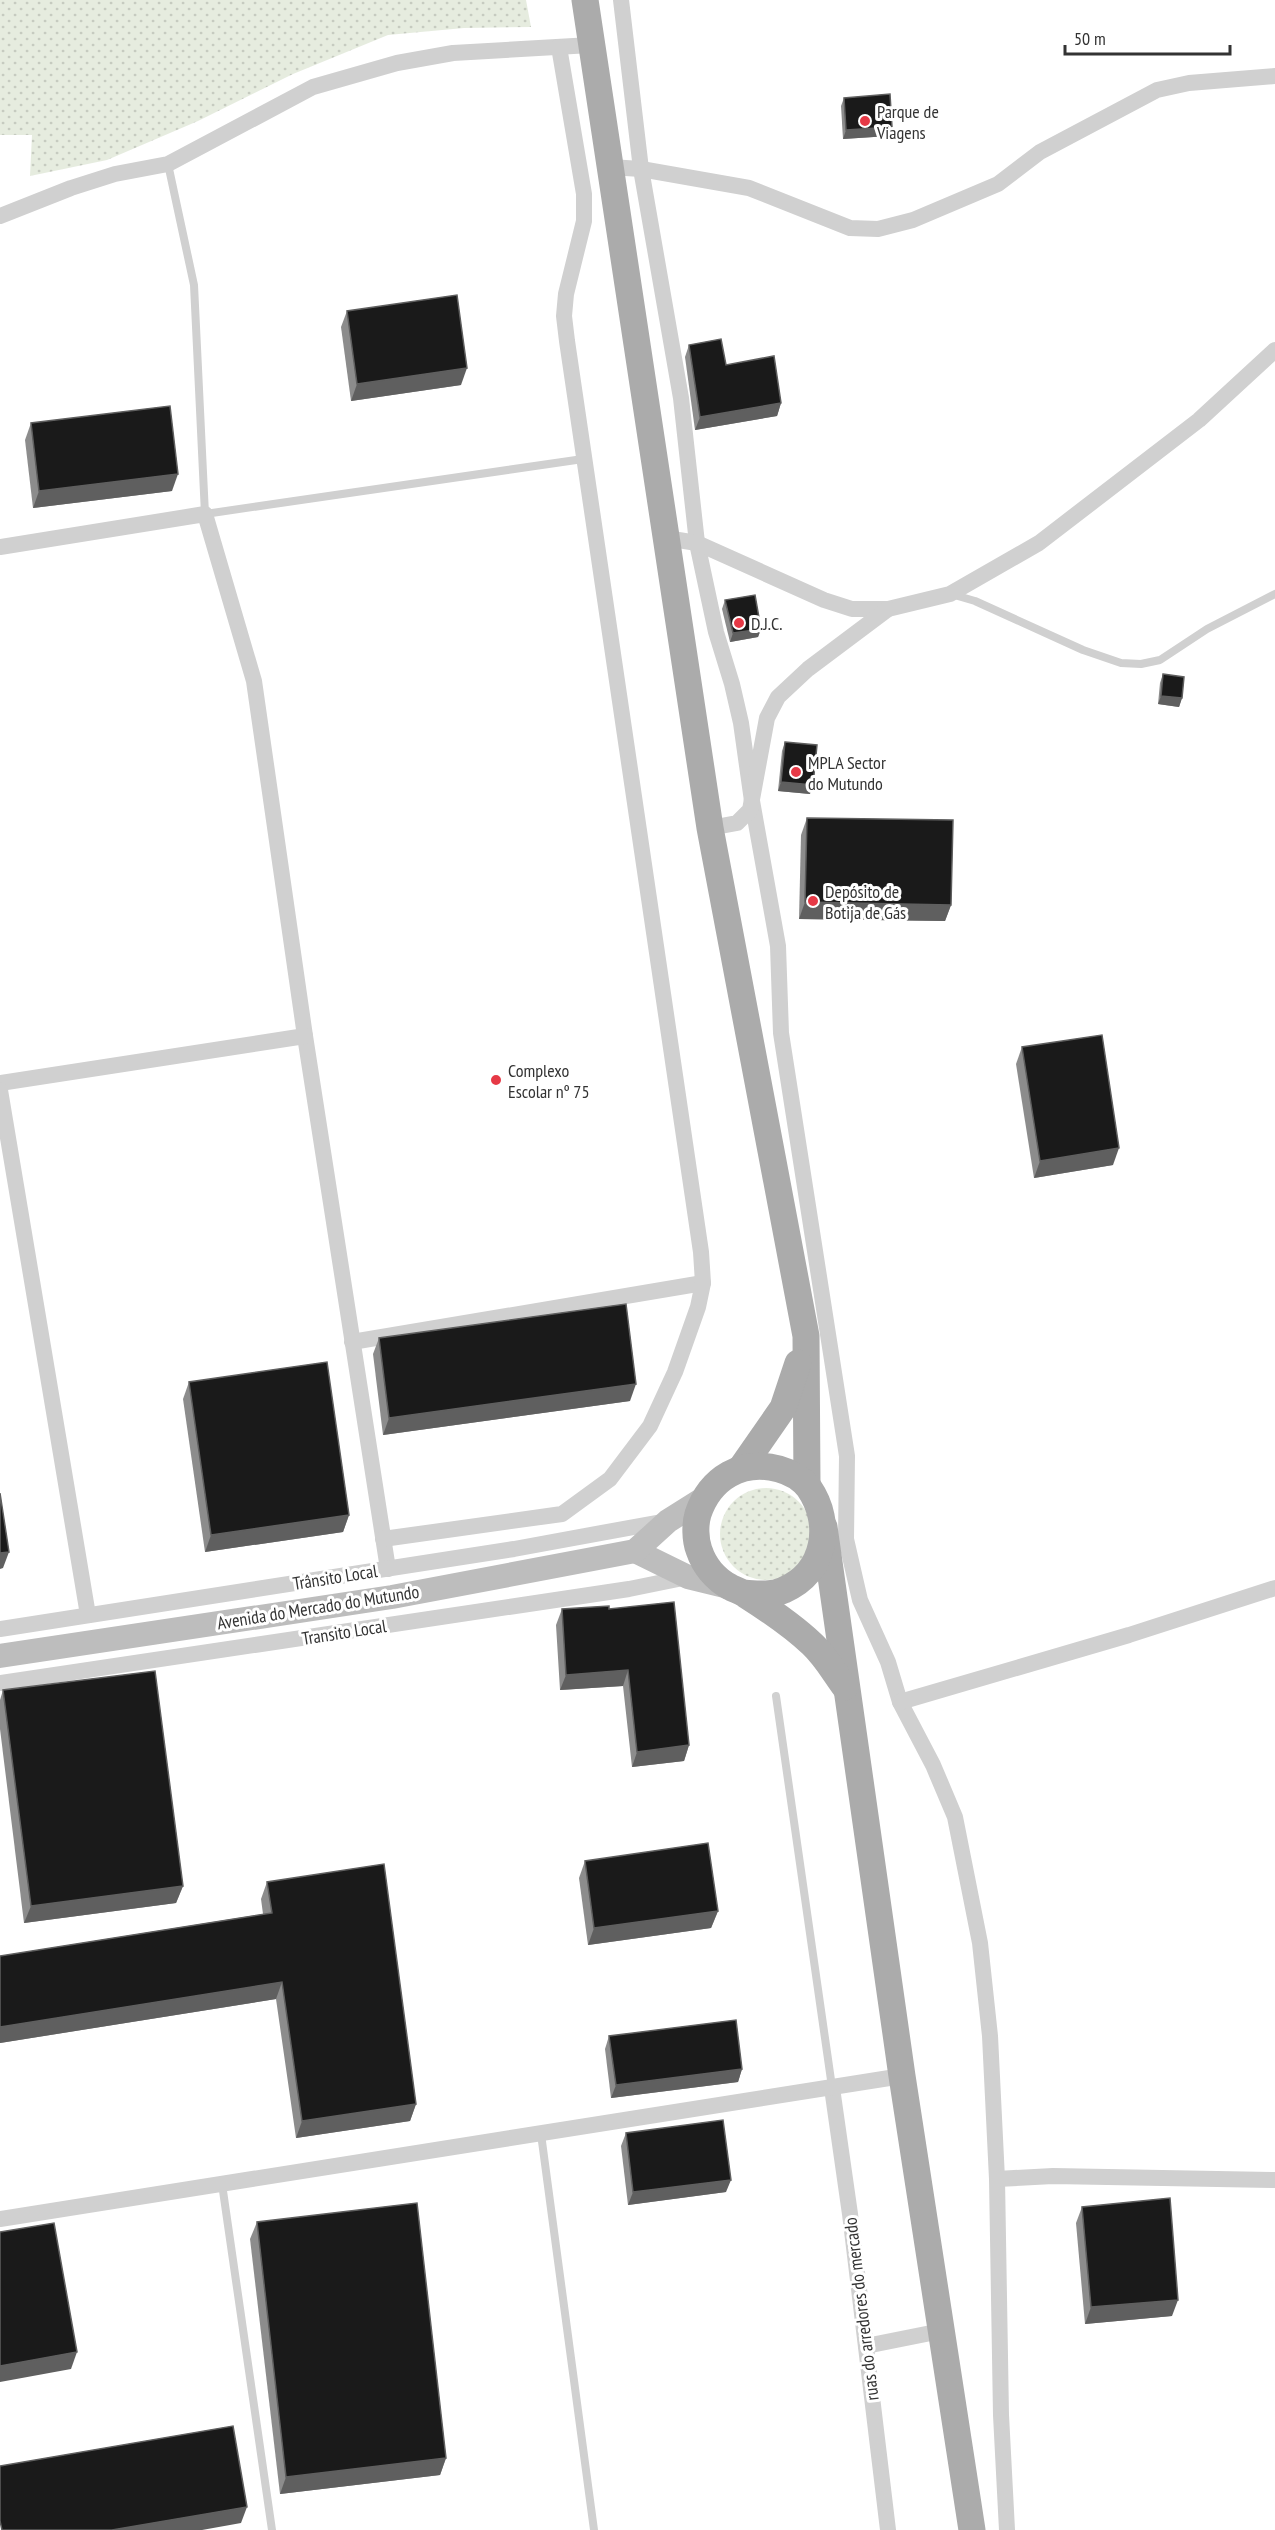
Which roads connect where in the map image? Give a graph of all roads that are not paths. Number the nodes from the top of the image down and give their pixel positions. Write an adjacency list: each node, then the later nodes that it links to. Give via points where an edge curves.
1 (585, 0): 3 (main road)
2 (621, 0): 8 (street)
3 (591, 45): 4 (street); 7 (main road)
4 (559, 47): 6 (street, via 453,53 397,63 313,87); 11 (street, via 584,194 584,220 564,316)
5 (1275, 76): 8 (street, via 1189,83 1157,90 1040,152 998,184 913,220 878,228 850,228 748,188)
6 (168, 164): 9 (street, via 115,174); 12 (lane, via 194,285)
7 (610, 167): 8 (street); 13 (main road)
8 (641, 169): 14 (street, via 681,398)
9 (0, 216)
10 (1275, 350): 16 (street, via 1199,420 1039,543)
11 (583, 459): 12 (lane); 24 (street)
12 (205, 514): 15 (street); 21 (street, via 254,681)
13 (666, 538): 14 (street); 20 (main road)
14 (697, 543): 18 (street, via 824,600 852,609); 19 (street, via 741,723)
15 (0, 547)
16 (950, 594): 17 (lane, via 975,601 1083,651 1121,663 1141,664 1160,660 1207,629); 18 (street)
17 (1275, 594)
18 (888, 609): 19 (street, via 808,669 778,697 767,718)
19 (752, 801): 20 (street, via 750,810 736,823); 44 (street, via 778,946 781,1033 847,1456 846,1539 860,1600 888,1662)
20 (710, 828): 25 (main road)
21 (305, 1036): 22 (street); 26 (street)
22 (0, 1083)
23 (0, 1090): 38 (street)
24 (703, 1282): 26 (street); 32 (street, via 675,1372 650,1426 610,1479 562,1514)
25 (806, 1336): 27 (main road, via 783,1408); 28 (main road)
26 (352, 1342): 32 (street)
27 (742, 1467): 28 (main road, via 765,1465 788,1471); 29 (main road, via 725,1476)
28 (807, 1485): 31 (main road, via 819,1504)
29 (703, 1499): 30 (main road); 37 (main road, via 696,1523 698,1548 709,1571)
30 (668, 1521): 33 (main road); 34 (street, Trânsito Local)
31 (824, 1527): 37 (main road, via 822,1547 801,1580 783,1591 764,1595); 42 (main road)
32 (383, 1539): 34 (street)
33 (635, 1551): 35 (main road); 40 (main road, Avenida do Mercado do Mutundo, via 392,1597)
34 (388, 1569): 38 (street, Trânsito Local)
35 (688, 1577): 37 (main road); 41 (street, Transito Local)
36 (1275, 1588): 44 (street)
37 (736, 1590): 42 (main road, via 811,1643)
38 (88, 1615): 39 (street, Trânsito Local)
39 (0, 1629)
40 (0, 1656)
41 (0, 1683)
42 (848, 1692): 45 (main road)
43 (776, 1696): 46 (lane)
44 (900, 1702): 48 (street, via 955,1817 980,1943 990,2036)
45 (902, 2076): 46 (street); 52 (main road)
46 (832, 2088): 47 (street); 53 (street, ruas do arredores do mercado)
47 (542, 2134): 50 (street); 55 (lane)
48 (997, 2179): 49 (street, via 1053,2176); 58 (street)
49 (1275, 2180)
50 (222, 2184): 51 (street); 54 (lane)
51 (0, 2219)
52 (941, 2331): 53 (street); 57 (main road)
53 (866, 2346): 56 (street, ruas do arredores do mercado)
54 (272, 2530)
55 (594, 2530)
56 (888, 2530)
57 (972, 2530)
58 (1007, 2530)

